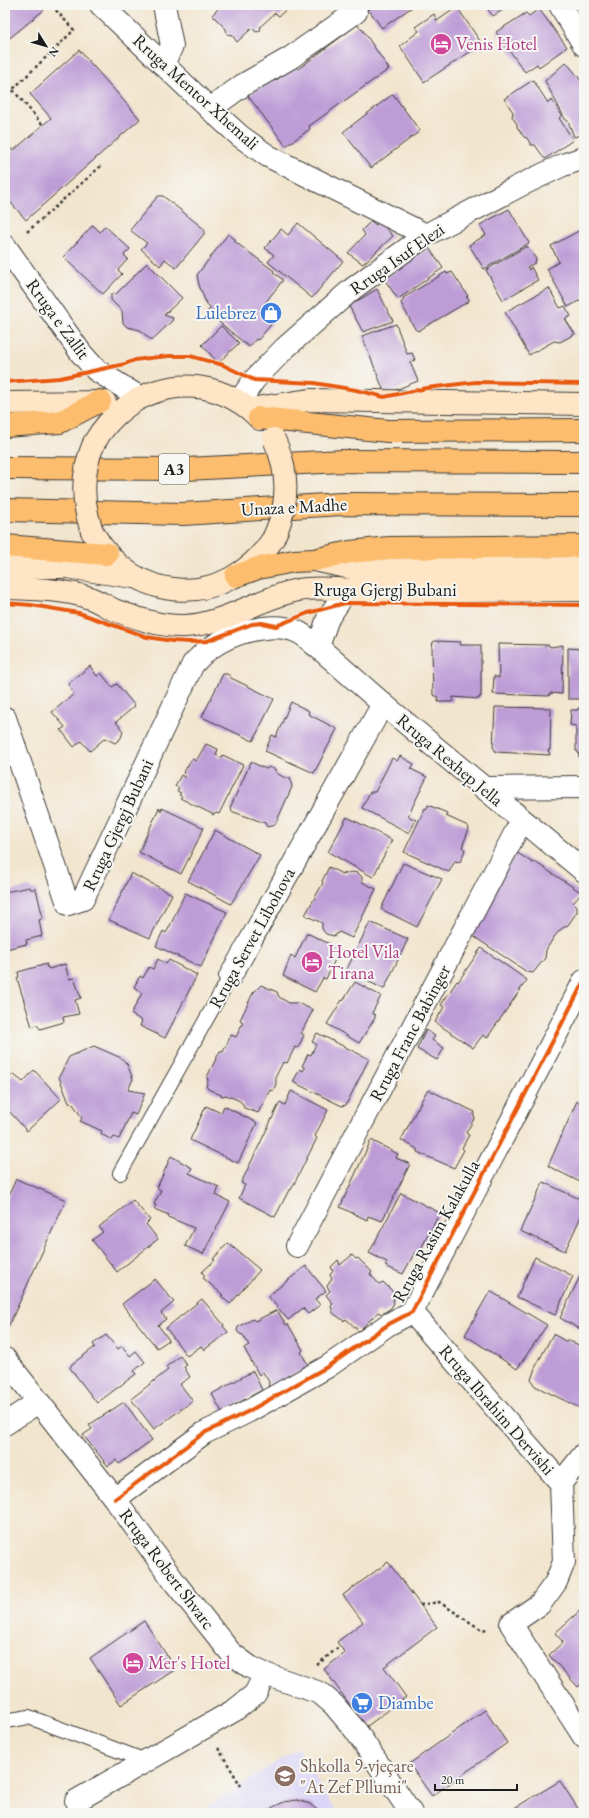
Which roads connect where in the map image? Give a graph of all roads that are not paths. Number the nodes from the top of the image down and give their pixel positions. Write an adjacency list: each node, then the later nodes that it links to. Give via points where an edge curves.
1 (101, 5): 6 (street, Rruga Mentor Xhemali)
2 (164, 5): 6 (street, via 172,46)
3 (352, 5): 7 (street, via 356,12)
4 (560, 5): 5 (street)
5 (584, 45)
6 (163, 64): 7 (street, Rruga Mentor Xhemali)
7 (210, 109): 9 (street, Rruga Mentor Xhemali, via 240,136 268,156)
8 (584, 158): 9 (street, Rruga Isuf Elezi, via 515,188)
9 (426, 235): 15 (street, Rruga Isuf Elezi, via 351,290 285,348 254,380)
10 (5, 246): 12 (street, Rruga e Zallit, via 81,353 96,370)
11 (100, 401): 12 (main road); 13 (main road); 16 (highway, via 60,422)
12 (134, 401): 15 (main road, via 164,389 190,386 215,391); 24 (main road, bridge, via 109,422 94,443 85,468 85,506 92,531)
13 (5, 403)
14 (584, 404): 15 (main road, via 309,400)
15 (249, 410): 17 (highway, via 388,431); 28 (main road, bridge, via 274,439 284,464 287,490 283,515 273,539 257,560)
16 (5, 426)
17 (584, 430)
18 (584, 462): 19 (highway, A3, via 344,461 186,470)
19 (5, 468)
20 (584, 505): 21 (highway, Unaza e Madhe, via 341,504 183,514)
21 (5, 510)
22 (5, 546): 24 (highway)
23 (584, 546): 25 (highway, via 389,548 350,552)
24 (107, 554): 29 (main road)
25 (314, 560): 27 (main road, via 356,569); 28 (highway, via 258,568)
26 (5, 567): 29 (main road, via 67,567)
27 (584, 568)
28 (236, 576): 29 (main road, via 212,586 187,590 161,587)
29 (136, 578)
30 (5, 588): 31 (main road, Rruga Gjergj Bubani, via 63,592 89,598 162,625 185,626 226,617 297,590 322,587)
31 (347, 590): 32 (main road, Rruga Gjergj Bubani); 34 (street, via 328,618)
32 (584, 590)
33 (276, 626): 34 (street, Rruga Rexhep Jella, via 299,632); 36 (street, Rruga Gjergj Bubani, via 246,631 209,649 193,664 83,899 68,904)
34 (318, 647): 35 (street, Rruga Rexhep Jella)
35 (383, 704): 38 (street, Rruga Rexhep Jella); 41 (street, Rruga Servet Libohova)
36 (5, 718)
37 (584, 787): 38 (street)
38 (485, 788): 39 (street, Rruga Rexhep Jella)
39 (522, 820): 40 (street, Rruga Rexhep Jella); 44 (street, Rruga Franc Babinger)
40 (584, 871)
41 (230, 977): 43 (lane, Rruga Servet Libohova)
42 (584, 981): 45 (street, Rruga Rasim Kalakulla)
43 (120, 1173)
44 (297, 1246)
45 (412, 1312): 50 (street, Rruga Ibrahim Dervishi); 51 (street, Rruga Rasim Kalakulla, via 389,1324 327,1367 204,1433)
46 (5, 1359): 47 (street, Rruga Robert Shvarc)
47 (38, 1402): 48 (street); 51 (street, Rruga Robert Shvarc)
48 (5, 1424)
49 (584, 1454): 50 (street)
50 (561, 1483): 54 (street, Rruga Ibrahim Dervishi, via 564,1562 556,1582 540,1604 511,1624)
51 (115, 1499): 52 (street, Rruga Robert Shvarc, via 176,1584 231,1653)
52 (265, 1674): 55 (street, via 255,1694 245,1703); 57 (street, Rruga Robert Shvarc, via 320,1693 334,1705 356,1731)
53 (5, 1720): 55 (lane, via 29,1716)
54 (584, 1737)
55 (146, 1761): 56 (street)
56 (76, 1801)
57 (411, 1813)

